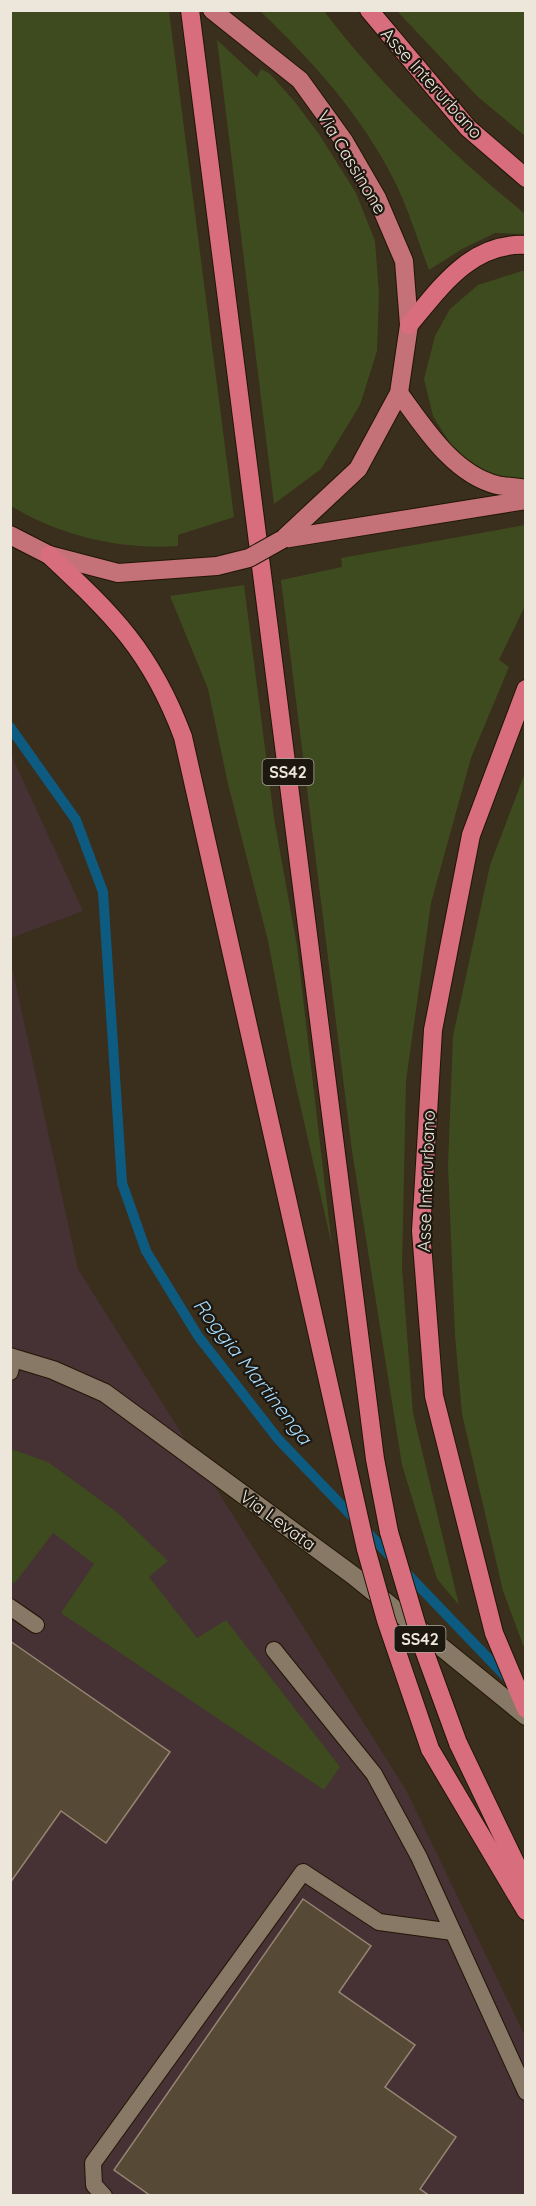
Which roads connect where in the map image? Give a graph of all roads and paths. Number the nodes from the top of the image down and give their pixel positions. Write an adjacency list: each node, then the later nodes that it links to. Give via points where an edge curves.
1 (190, 10): 20 (highway, SS42, bridge, via 375,1459 389,1532 424,1650 458,1743)
2 (369, 10): 4 (highway, Asse Interurbano, via 468,128)
3 (217, 14): 6 (main road, Via Cassinone, via 300,80 344,141 377,198 404,261)
4 (525, 178)
5 (525, 245): 6 (highway, via 479,254 453,272)
6 (409, 325): 7 (main road, Via Cassinone)
7 (399, 393): 8 (main road, via 429,435 465,470 496,485); 11 (main road, Via Cassinone, via 358,469)
8 (525, 489)
9 (525, 500): 11 (main road, Via Cassinone)
10 (10, 535): 12 (main road, Via Cassinone)
11 (283, 539): 12 (main road, Via Cassinone, bridge, via 249,558 217,566 118,573)
12 (49, 555): 21 (highway, bridge, via 129,635 152,667 183,736 366,1550 386,1620 430,1749)
13 (525, 688): 18 (highway, Asse Interurbano, via 471,835 433,1030 421,1231 434,1396 494,1633)
14 (11, 1362): 19 (street, Via Levata, via 53,1370 105,1393 354,1576)
15 (10, 1607): 16 (lane)
16 (36, 1625)
17 (274, 1650): 22 (lane, via 374,1774)
18 (525, 1709)
19 (525, 1716)
20 (525, 1885)
21 (525, 1911)
22 (453, 1932): 23 (lane); 24 (lane, via 379,1922 303,1872 93,2163 94,2185)
23 (525, 2092)
24 (104, 2196)

